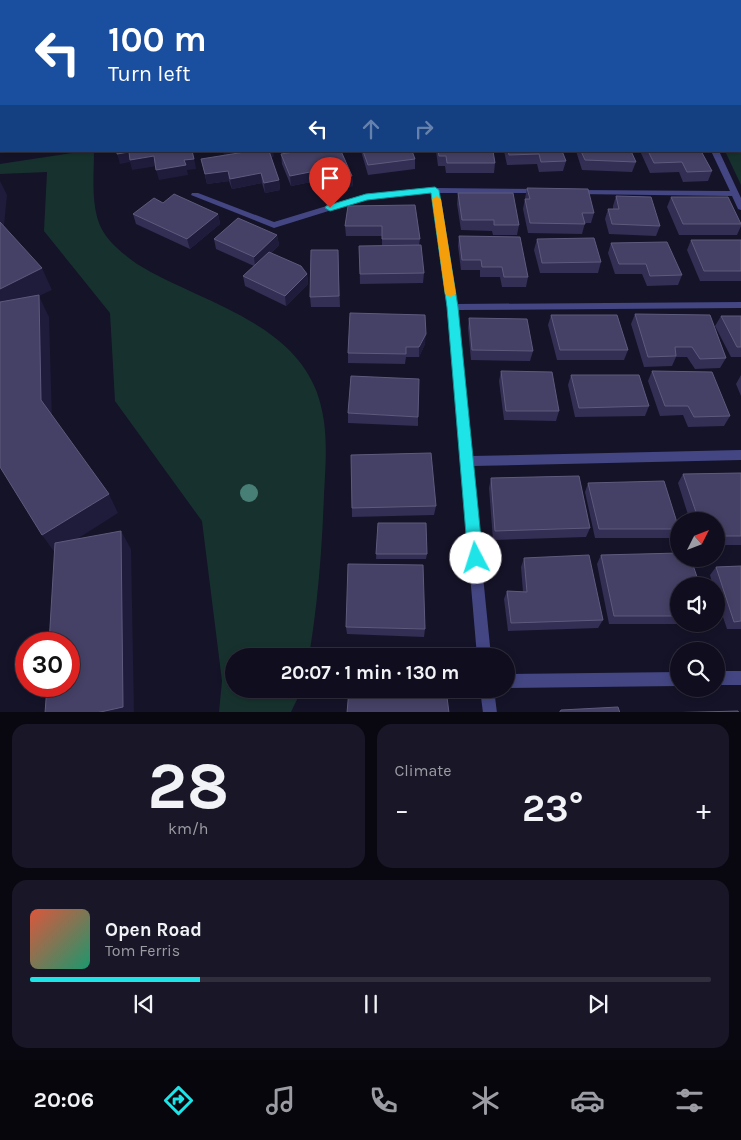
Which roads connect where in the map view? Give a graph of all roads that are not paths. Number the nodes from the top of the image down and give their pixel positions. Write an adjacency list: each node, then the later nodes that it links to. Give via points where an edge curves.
1 (714, 152): 5 (street)
2 (435, 190): 3 (street); 6 (street, via 366,197 274,225); 9 (street)
3 (545, 191)
4 (564, 192): 5 (street)
5 (734, 194): 7 (street)
6 (195, 196)
7 (741, 207)
8 (741, 305): 9 (street)
9 (452, 307): 11 (street)
10 (741, 455): 11 (street)
11 (466, 461): 12 (street)
12 (483, 648)
13 (725, 678): 14 (street)
14 (741, 678)
15 (670, 679): 16 (street)
16 (515, 681)
17 (488, 698): 18 (street)
18 (490, 712)

